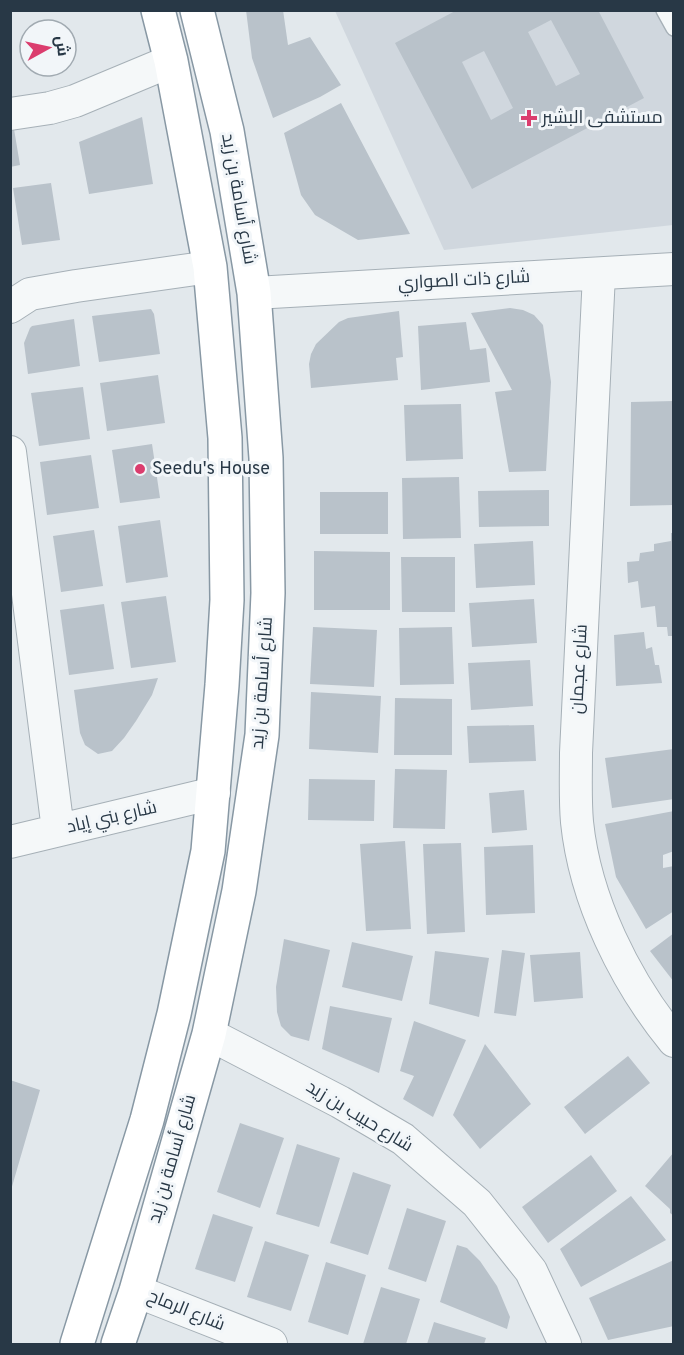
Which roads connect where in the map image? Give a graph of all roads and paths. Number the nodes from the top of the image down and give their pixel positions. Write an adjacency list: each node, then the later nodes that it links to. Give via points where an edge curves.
1 (158, 10): 5 (highway, شارع أسامة بن زيد)
2 (197, 10): 10 (highway, شارع أسامة بن زيد, via 227,130)
3 (664, 10): 4 (lane)
4 (674, 28)
5 (171, 61): 6 (street, via 75,101); 7 (highway, شارع أسامة بن زيد)
6 (10, 114)
7 (210, 267): 11 (street, via 30,294); 13 (highway, شارع أسامة بن زيد, via 226,449 227,600)
8 (674, 269): 9 (street, شارع ذات الصواري)
9 (599, 273): 10 (street, شارع ذات الصواري); 17 (street, شارع عجمان, via 576,741 577,822 589,883 610,942 659,1024)
10 (254, 293): 16 (highway, شارع أسامة بن زيد, via 266,458 268,581 262,735 239,891)
11 (10, 307)
12 (10, 452): 14 (street)
13 (214, 794): 14 (street, شارع بني إياد); 19 (highway, شارع أسامة بن زيد, via 207,851 174,1014 147,1120)
14 (58, 830): 15 (street, شارع بني إياد)
15 (10, 842)
16 (209, 1034): 18 (highway, شارع أسامة بن زيد); 22 (street, شارع حبيب بن زيد, via 340,1102 403,1140 477,1203 531,1271)
17 (674, 1041)
18 (136, 1291): 20 (highway, شارع أسامة بن زيد); 21 (street, شارع الرماح)
19 (77, 1344)
20 (118, 1344)
21 (271, 1344)
22 (566, 1344)

